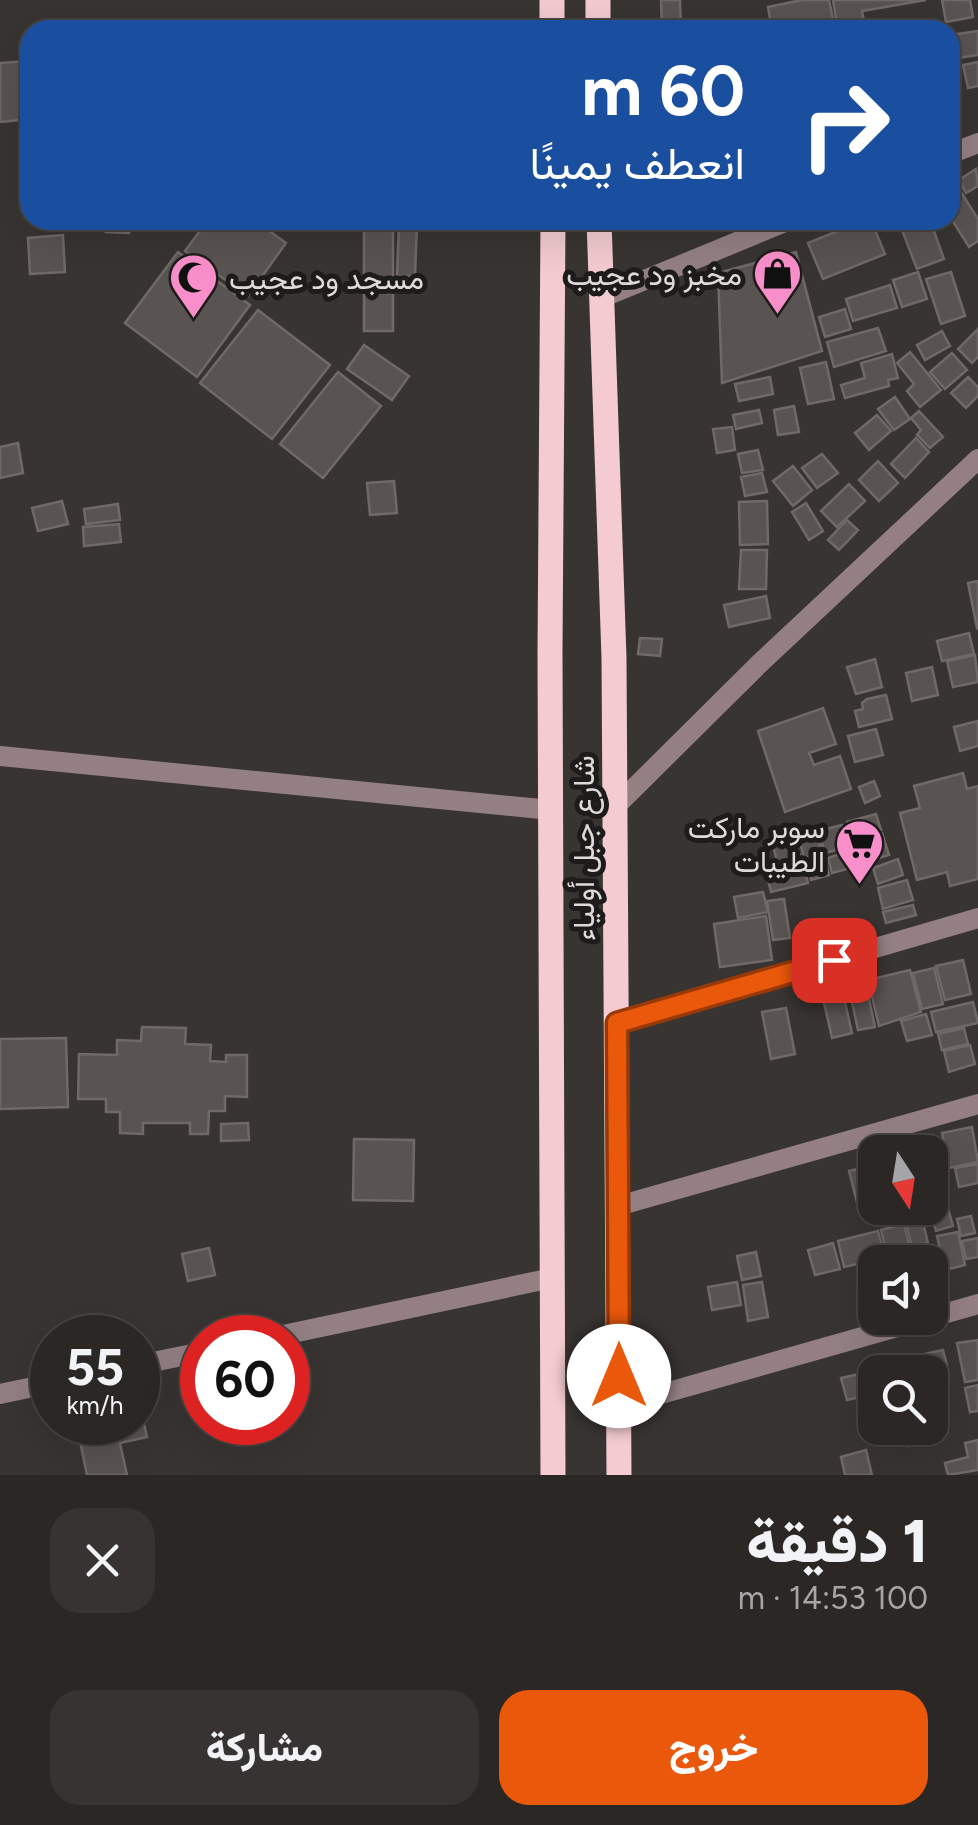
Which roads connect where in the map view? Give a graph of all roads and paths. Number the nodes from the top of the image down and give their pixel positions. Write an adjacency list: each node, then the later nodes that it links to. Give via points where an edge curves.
1 (552, 230): 8 (main road, شارع جبل أولياء)
2 (600, 230): 4 (main road, شارع جبل أولياء)
3 (766, 230): 4 (street)
4 (600, 298): 7 (main road, شارع جبل أولياء)
5 (976, 464): 7 (street)
6 (0, 756): 8 (street)
7 (615, 806): 10 (main road, شارع جبل أولياء)
8 (550, 810): 13 (main road, شارع جبل أولياء)
9 (978, 918): 10 (street)
10 (617, 1023): 12 (main road, شارع جبل أولياء)
11 (978, 1104): 12 (street)
12 (618, 1206): 18 (main road, شارع جبل أولياء)
13 (552, 1278): 15 (street); 19 (main road, شارع جبل أولياء)
14 (978, 1304): 18 (street)
15 (310, 1329)
16 (30, 1388): 17 (street)
17 (0, 1394)
18 (619, 1406): 20 (main road, شارع جبل أولياء)
19 (553, 1475)
20 (619, 1475)

